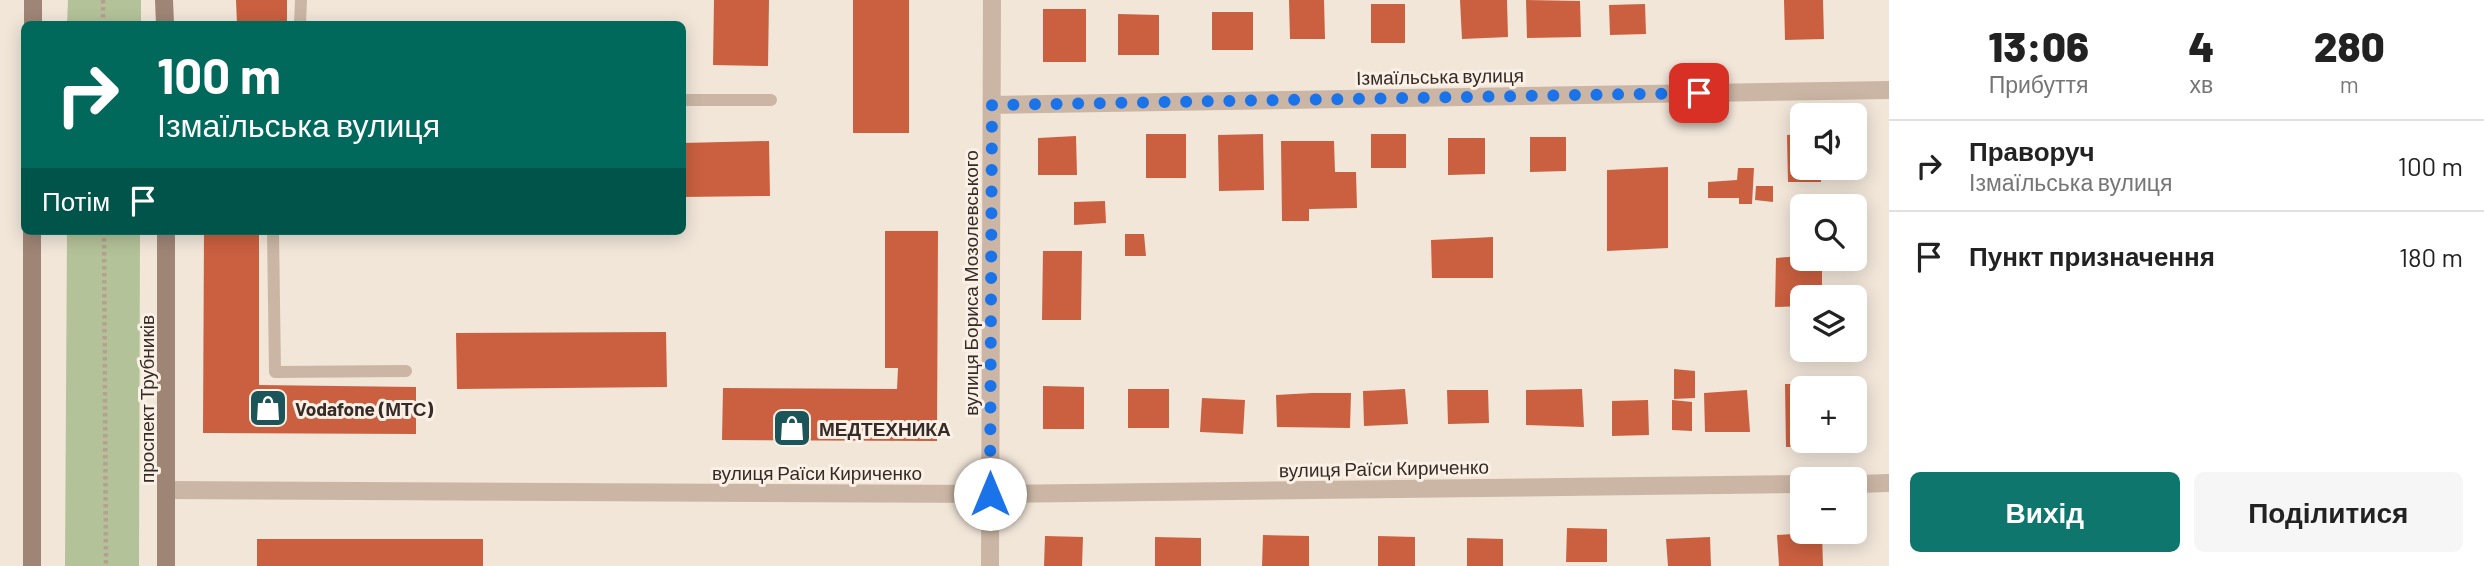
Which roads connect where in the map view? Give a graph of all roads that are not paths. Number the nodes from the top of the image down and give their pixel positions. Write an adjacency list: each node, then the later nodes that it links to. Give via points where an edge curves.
1 (33, 0): 5 (main road)
2 (164, 0): 6 (main road)
3 (301, 0): 7 (lane)
4 (992, 0): 11 (street, вулиця Бориса Мозолевського)
5 (33, 21)
6 (164, 21)
7 (300, 21)
8 (1889, 90): 11 (street, Ізмаїльська вулиця)
9 (686, 100): 10 (lane)
10 (771, 100)
11 (992, 105): 20 (street, вулиця Бориса Мозолевського)
12 (32, 235): 21 (main road)
13 (166, 235): 19 (main road, проспект Трубників)
14 (273, 235): 15 (lane, via 275,372)
15 (406, 371)
16 (1889, 483): 18 (street)
17 (1790, 484): 20 (street, вулиця Раїси Кириченко)
18 (1867, 484)
19 (167, 490): 20 (street, вулиця Раїси Кириченко); 22 (main road, проспект Трубників)
20 (990, 494): 23 (street, вулиця Бориса Мозолевського)
21 (32, 566)
22 (166, 566)
23 (990, 566)

